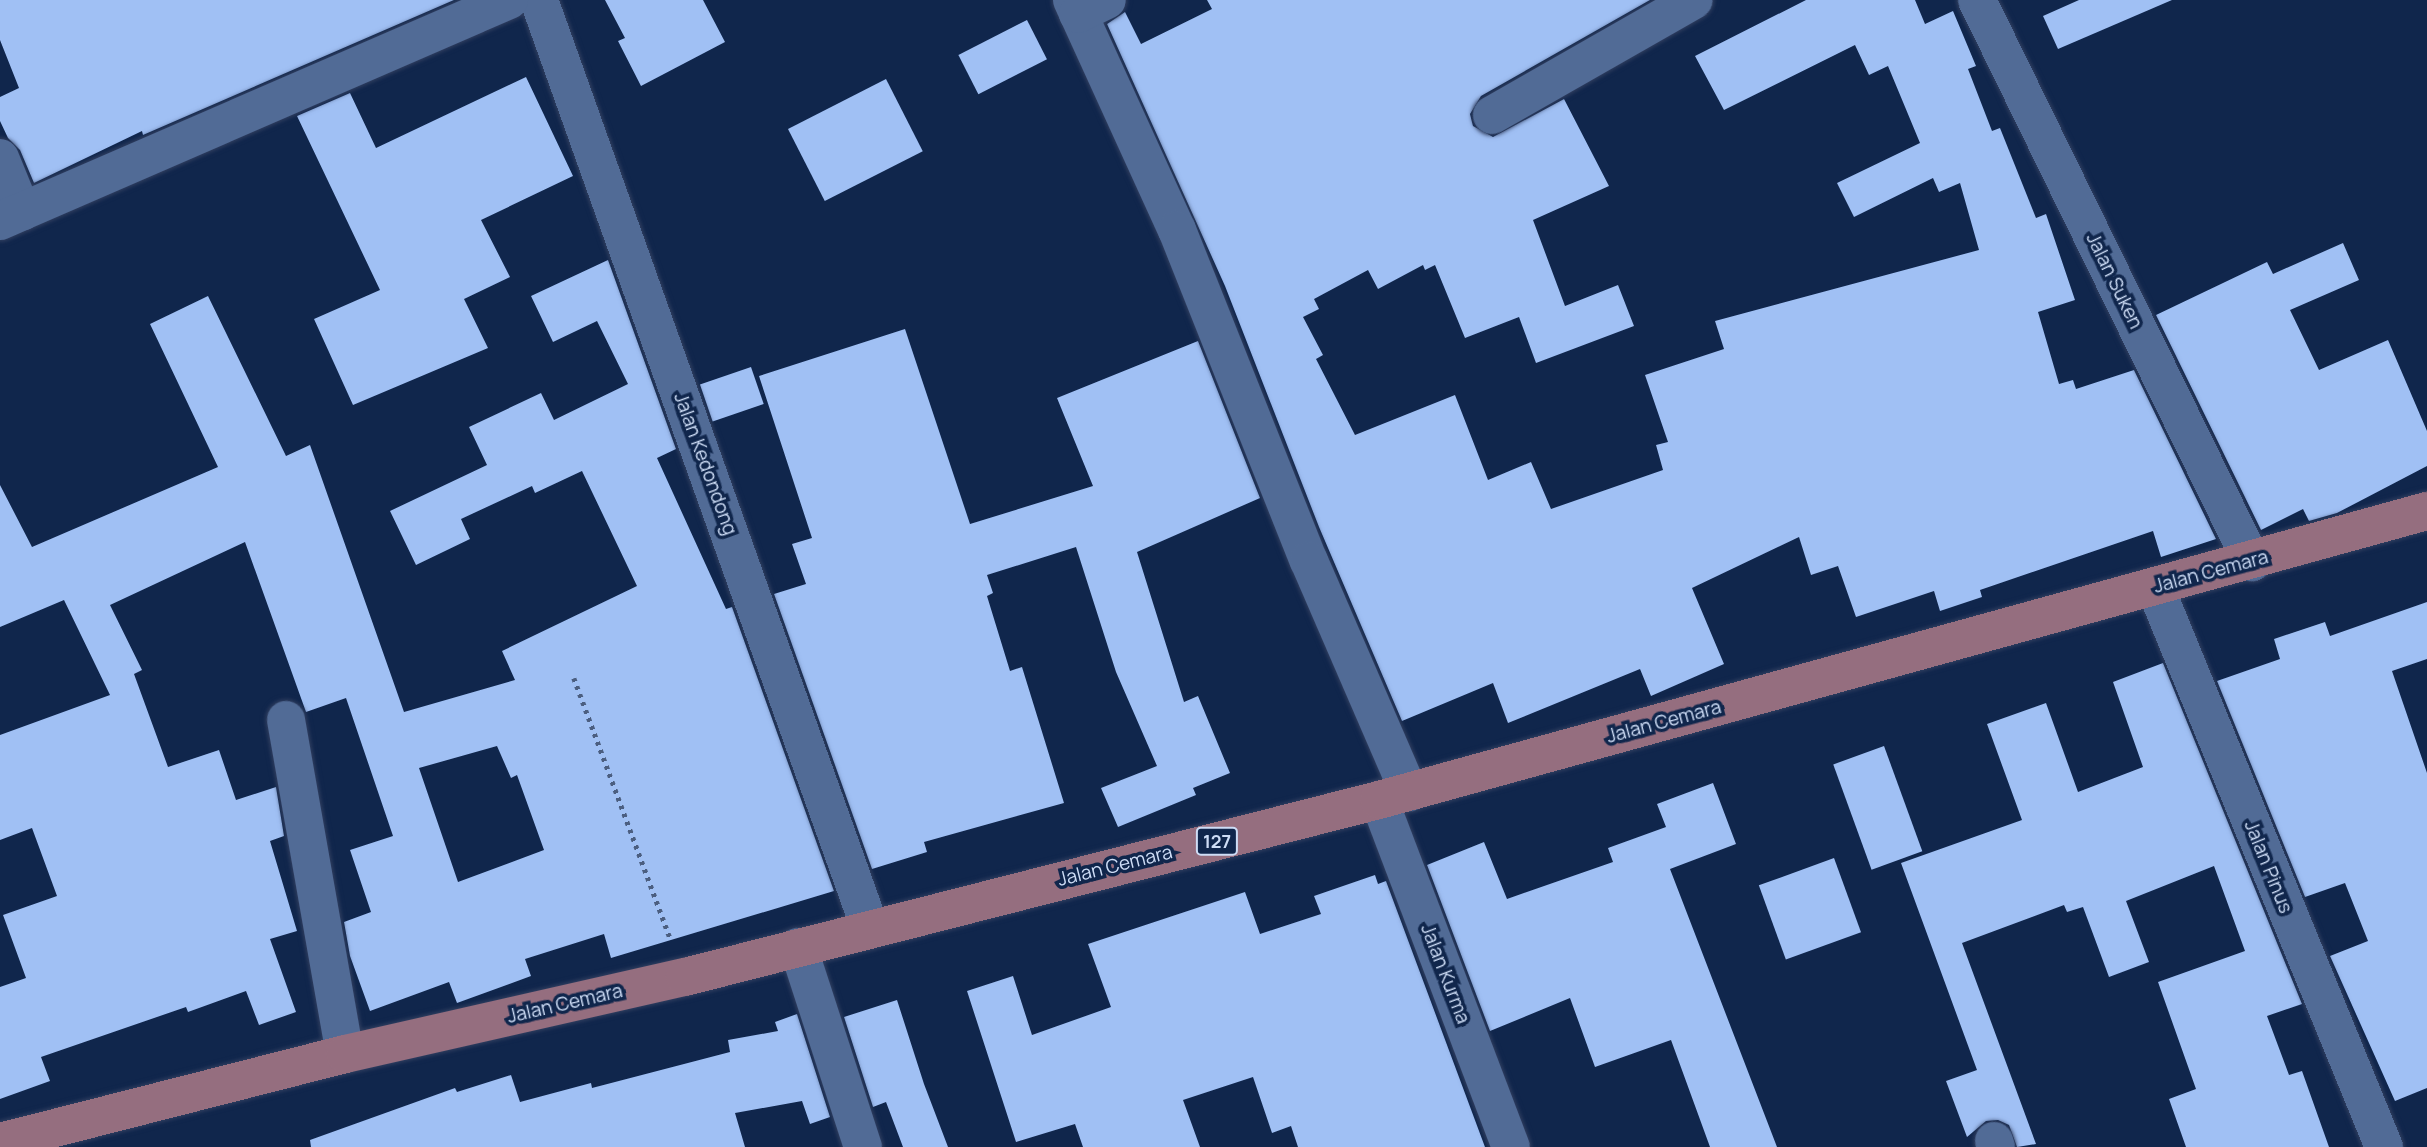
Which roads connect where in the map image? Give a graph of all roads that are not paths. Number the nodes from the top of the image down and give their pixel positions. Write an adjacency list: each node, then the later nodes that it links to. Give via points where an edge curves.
1 (509, 0): 8 (street)
2 (539, 0): 14 (street, Jalan Kedondong)
3 (1694, 0): 6 (street)
4 (1977, 0): 10 (street, Jalan Suken)
5 (1086, 5): 13 (street, Jalan Kurma, via 1309,561)
6 (1492, 115)
7 (0, 158): 8 (street)
8 (11, 217)
9 (2427, 510): 10 (main road, Jalan Cemara / 127)
10 (2252, 562): 11 (main road, Jalan Cemara / 127)
11 (2155, 587): 13 (main road, Jalan Cemara / 127); 21 (street, Jalan Pinus)
12 (286, 720): 16 (street)
13 (1394, 796): 14 (main road, Jalan Cemara / 127); 20 (street, Jalan Kurma)
14 (870, 928): 15 (main road, Jalan Cemara / 127)
15 (799, 947): 16 (main road, Jalan Cemara / 127); 19 (street)
16 (345, 1054): 17 (main road, Jalan Cemara / 127)
17 (60, 1137): 18 (main road, Jalan Cemara / 127)
18 (0, 1142)
19 (863, 1147)
20 (1511, 1147)
21 (2384, 1147)

